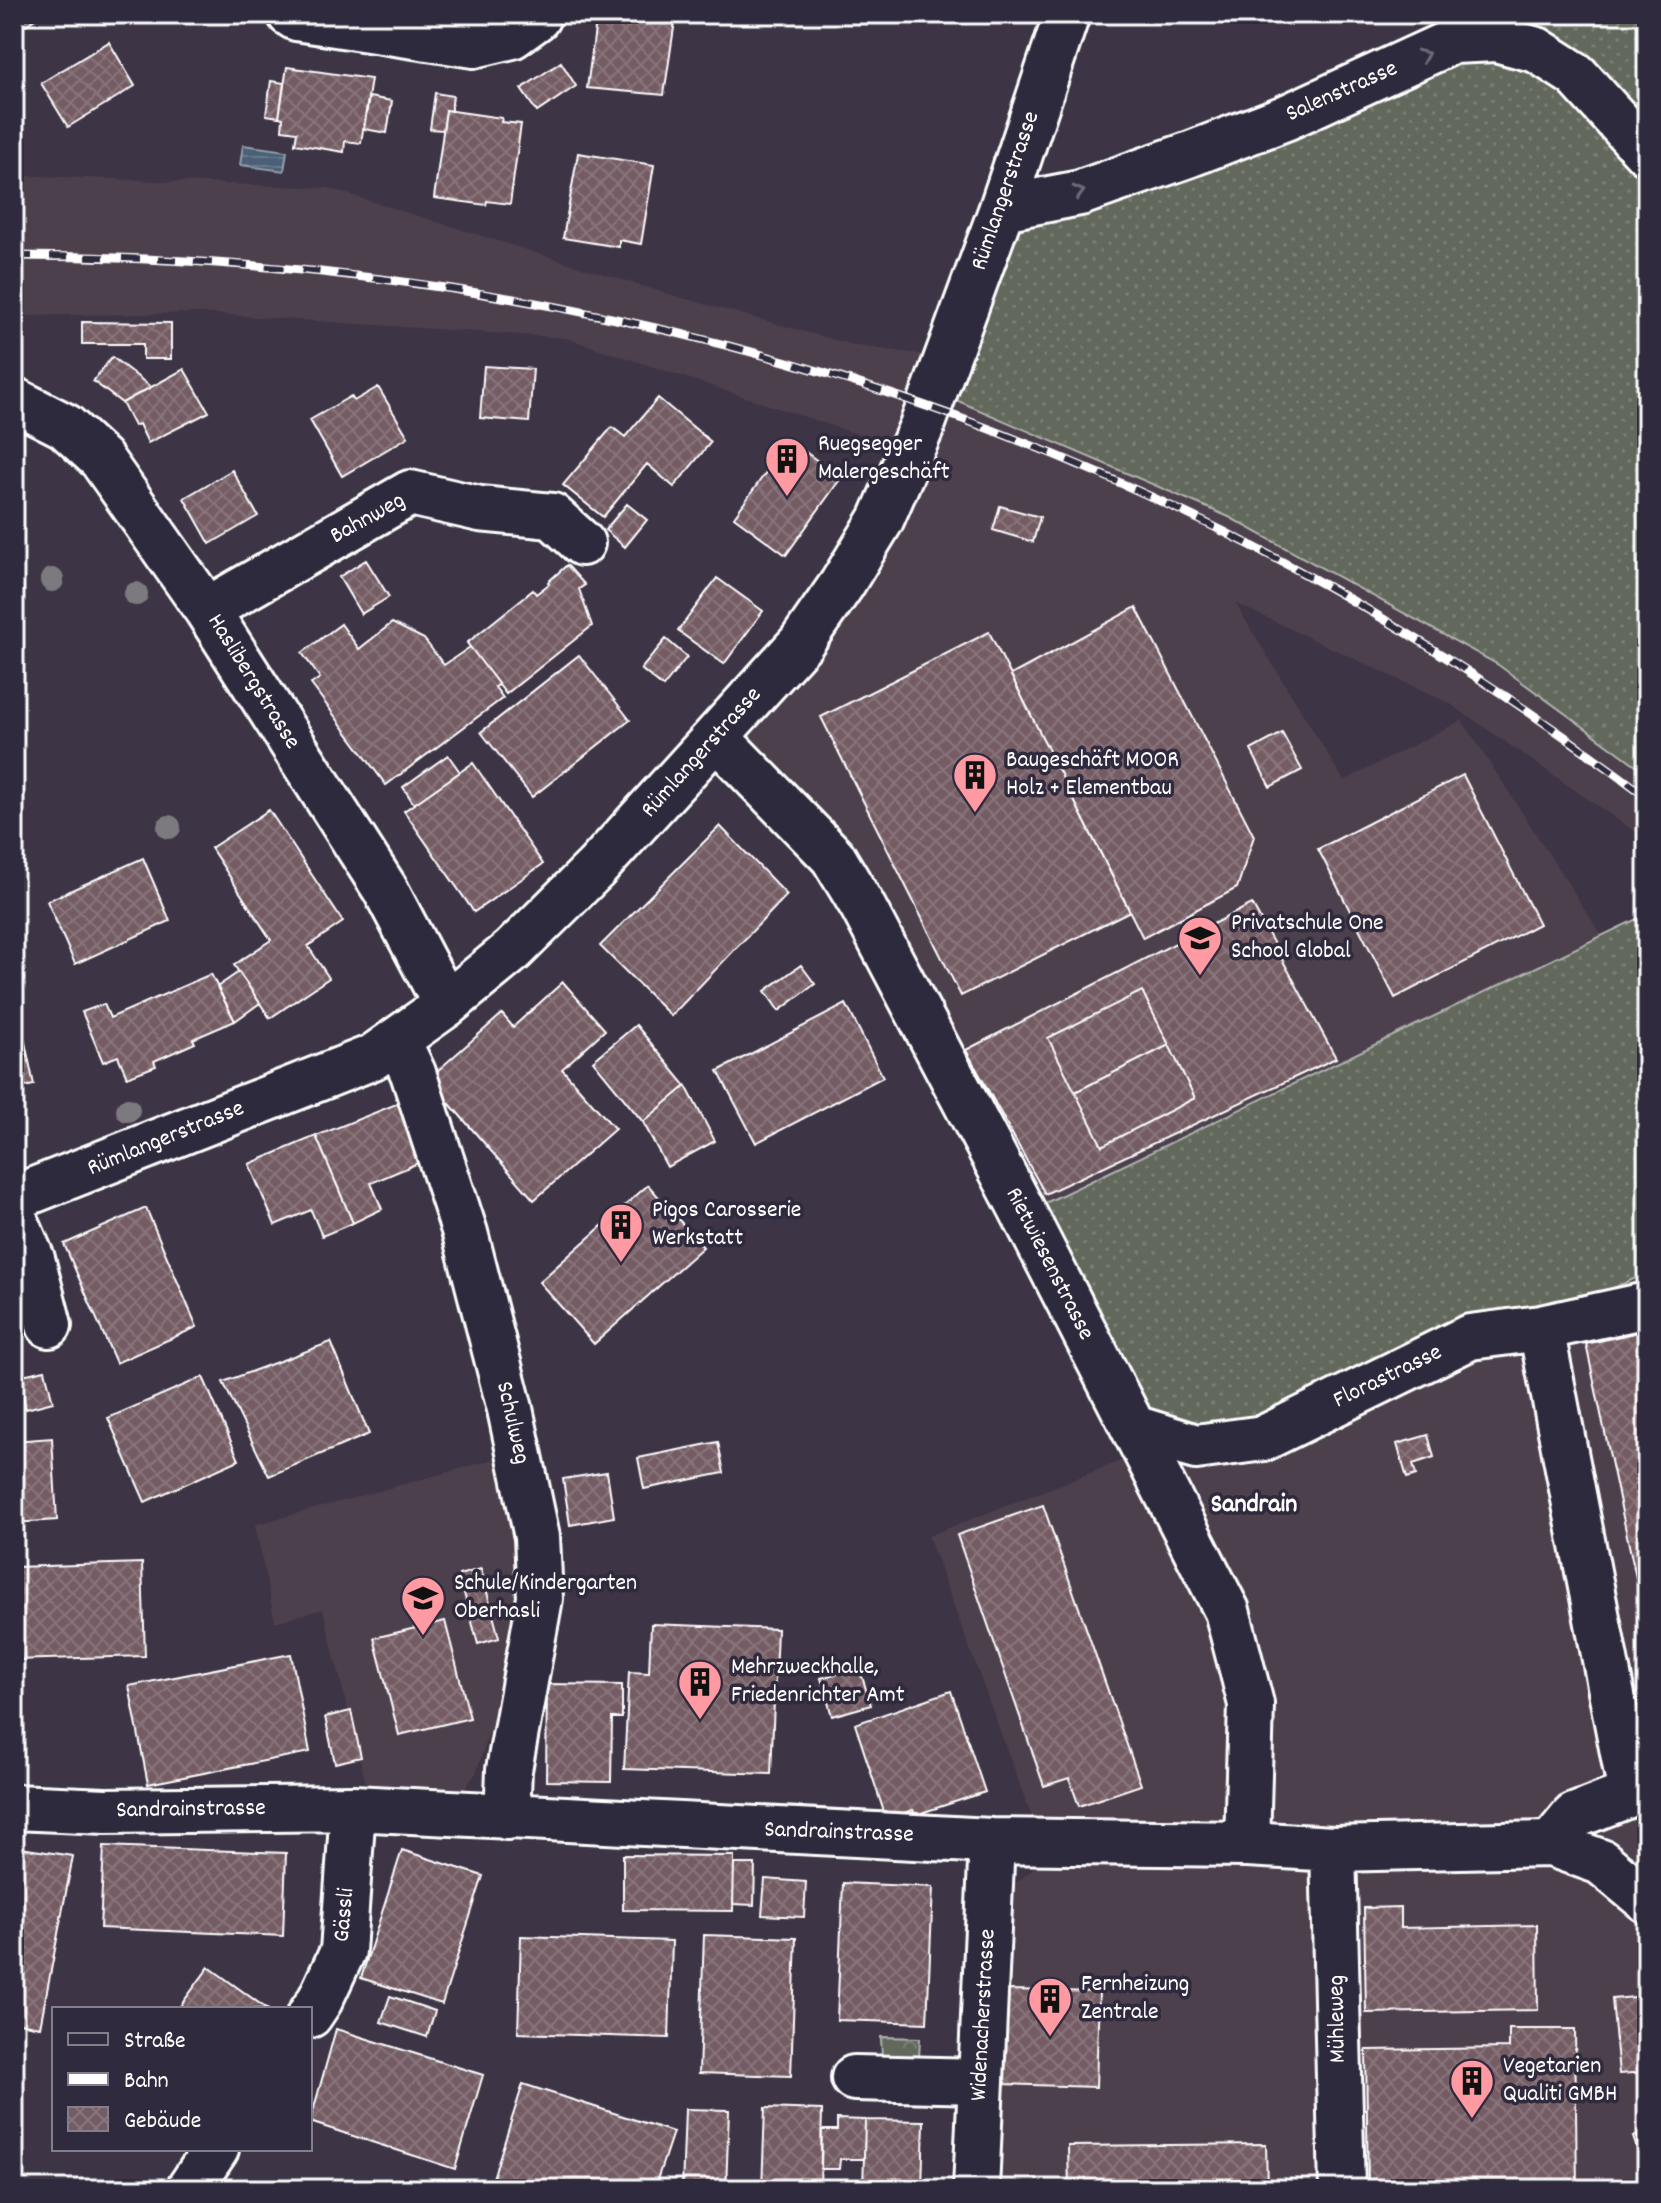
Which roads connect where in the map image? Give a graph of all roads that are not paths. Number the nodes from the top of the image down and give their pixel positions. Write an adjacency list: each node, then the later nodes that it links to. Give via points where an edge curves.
1 (290, 14): 2 (street, via 474,45 512,36)
2 (539, 14)
3 (1067, 14): 5 (street, Rümlangerstrasse)
4 (1647, 153): 5 (street, Salenstrasse, one-way to 4, via 1080,193 1188,155 1285,118 1453,41 1496,39 1537,50 1576,75)
5 (1002, 208): 9 (street, Rümlangerstrasse, via 922,426 881,520 801,643)
6 (14, 400): 8 (street, Haslibergstrasse, via 65,426 101,459)
7 (582, 543): 8 (street, Bahnweg, via 552,516 480,509 410,493)
8 (207, 610): 10 (street, Haslibergstrasse, via 385,889)
9 (717, 738): 10 (street, Rümlangerstrasse, via 576,888); 17 (street, Rietwiesenstrasse, via 833,857)
10 (446, 1005): 11 (street, Rümlangerstrasse)
11 (398, 1041): 12 (street, Rümlangerstrasse, via 373,1057); 21 (street, Schulweg, via 465,1233 537,1537 540,1598 509,1770)
12 (14, 1198)
13 (14, 1217): 15 (street, via 32,1259)
14 (1647, 1305): 16 (street, Florastrasse)
15 (49, 1325)
16 (1541, 1328): 17 (street, Florastrasse, via 1470,1337 1264,1438 1196,1447); 18 (street)
17 (1134, 1428): 23 (street, Rietwiesenstrasse, via 1227,1611 1251,1704)
18 (1639, 1792): 24 (street, via 1574,1816)
19 (14, 1807): 20 (street, Sandrainstrasse)
20 (353, 1808): 21 (street, Sandrainstrasse); 27 (street, Gässli, via 343,1951)
21 (507, 1817): 22 (street, Sandrainstrasse)
22 (992, 1841): 23 (street, Sandrainstrasse); 29 (street, Widenacherstrasse)
23 (1247, 1844): 25 (street, Sandrainstrasse)
24 (1551, 1844): 25 (street, Sandrainstrasse); 26 (street, Sandrainstrasse, via 1601,1862)
25 (1333, 1849): 33 (street, Mühleweg)
26 (1647, 1900)
27 (312, 2012)
28 (854, 2078): 29 (street)
29 (981, 2081): 32 (street, Widenacherstrasse)
30 (215, 2151): 31 (street)
31 (189, 2189)
32 (976, 2189)
33 (1342, 2189)

